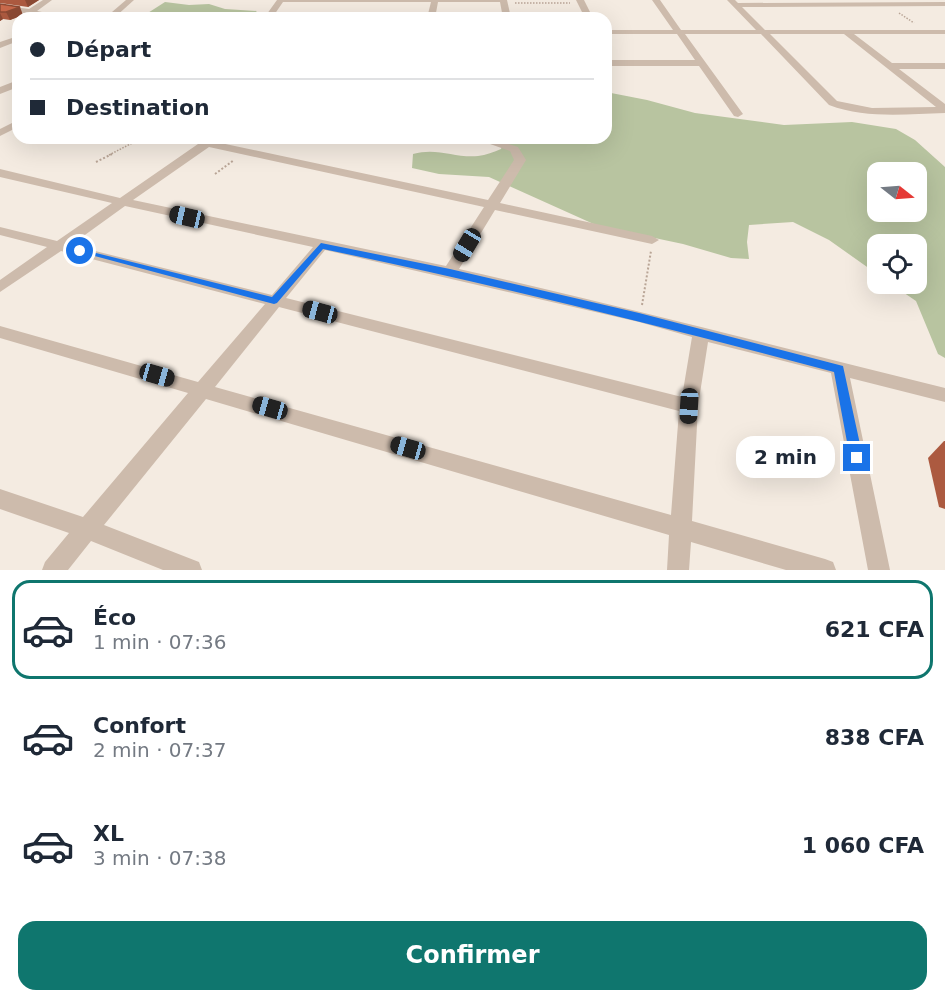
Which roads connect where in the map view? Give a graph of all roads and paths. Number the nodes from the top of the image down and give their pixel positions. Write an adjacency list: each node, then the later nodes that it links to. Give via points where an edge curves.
1 (48, 0): 16 (street)
2 (130, 0): 17 (street)
3 (281, 0): 4 (street)
4 (421, 0): 5 (street)
5 (435, 0): 7 (street)
6 (656, 0): 20 (street)
7 (503, 1): 8 (path)
8 (527, 1): 9 (path)
9 (580, 2)
10 (839, 2): 11 (street); 13 (street)
11 (734, 3): 21 (street)
12 (945, 4): 13 (street)
13 (886, 5): 23 (path)
14 (0, 7): 15 (street)
15 (14, 10): 16 (street); 18 (street)
16 (30, 12)
17 (116, 12)
18 (0, 15)
19 (612, 32): 20 (street)
20 (679, 32): 21 (street); 26 (street)
21 (763, 32): 22 (street); 29 (street, via 839,106 858,110)
22 (846, 32): 23 (street); 27 (street)
23 (930, 32): 24 (street)
24 (945, 32)
25 (612, 63): 26 (street)
26 (699, 63): 30 (street)
27 (888, 66): 28 (street); 29 (street)
28 (945, 66)
29 (945, 109)
30 (738, 114)
31 (130, 144): 36 (path)
32 (205, 144): 39 (street)
33 (223, 144): 35 (street)
34 (505, 144): 40 (street, via 519,153 520,160)
35 (246, 152): 38 (path); 40 (street)
36 (96, 162)
37 (0, 172): 39 (street)
38 (214, 174)
39 (123, 202): 43 (street); 44 (street)
40 (494, 204): 42 (street); 45 (street)
41 (0, 231): 43 (street)
42 (652, 240): 48 (path)
43 (59, 246): 46 (street); 47 (street)
44 (321, 246): 45 (street); 47 (street)
45 (450, 272): 48 (street)
46 (0, 287)
47 (274, 301): 52 (street); 54 (street)
48 (639, 316): 50 (street)
49 (0, 332): 52 (street)
50 (701, 334): 51 (street); 54 (street)
51 (839, 369): 53 (street); 62 (street)
52 (201, 388): 56 (street); 57 (street)
53 (945, 395)
54 (689, 406): 56 (street)
55 (0, 499): 57 (street)
56 (683, 528): 60 (street); 61 (street)
57 (87, 529): 58 (street); 59 (street)
58 (53, 570)
59 (191, 570)
60 (678, 570)
61 (825, 570)
62 (879, 570)

